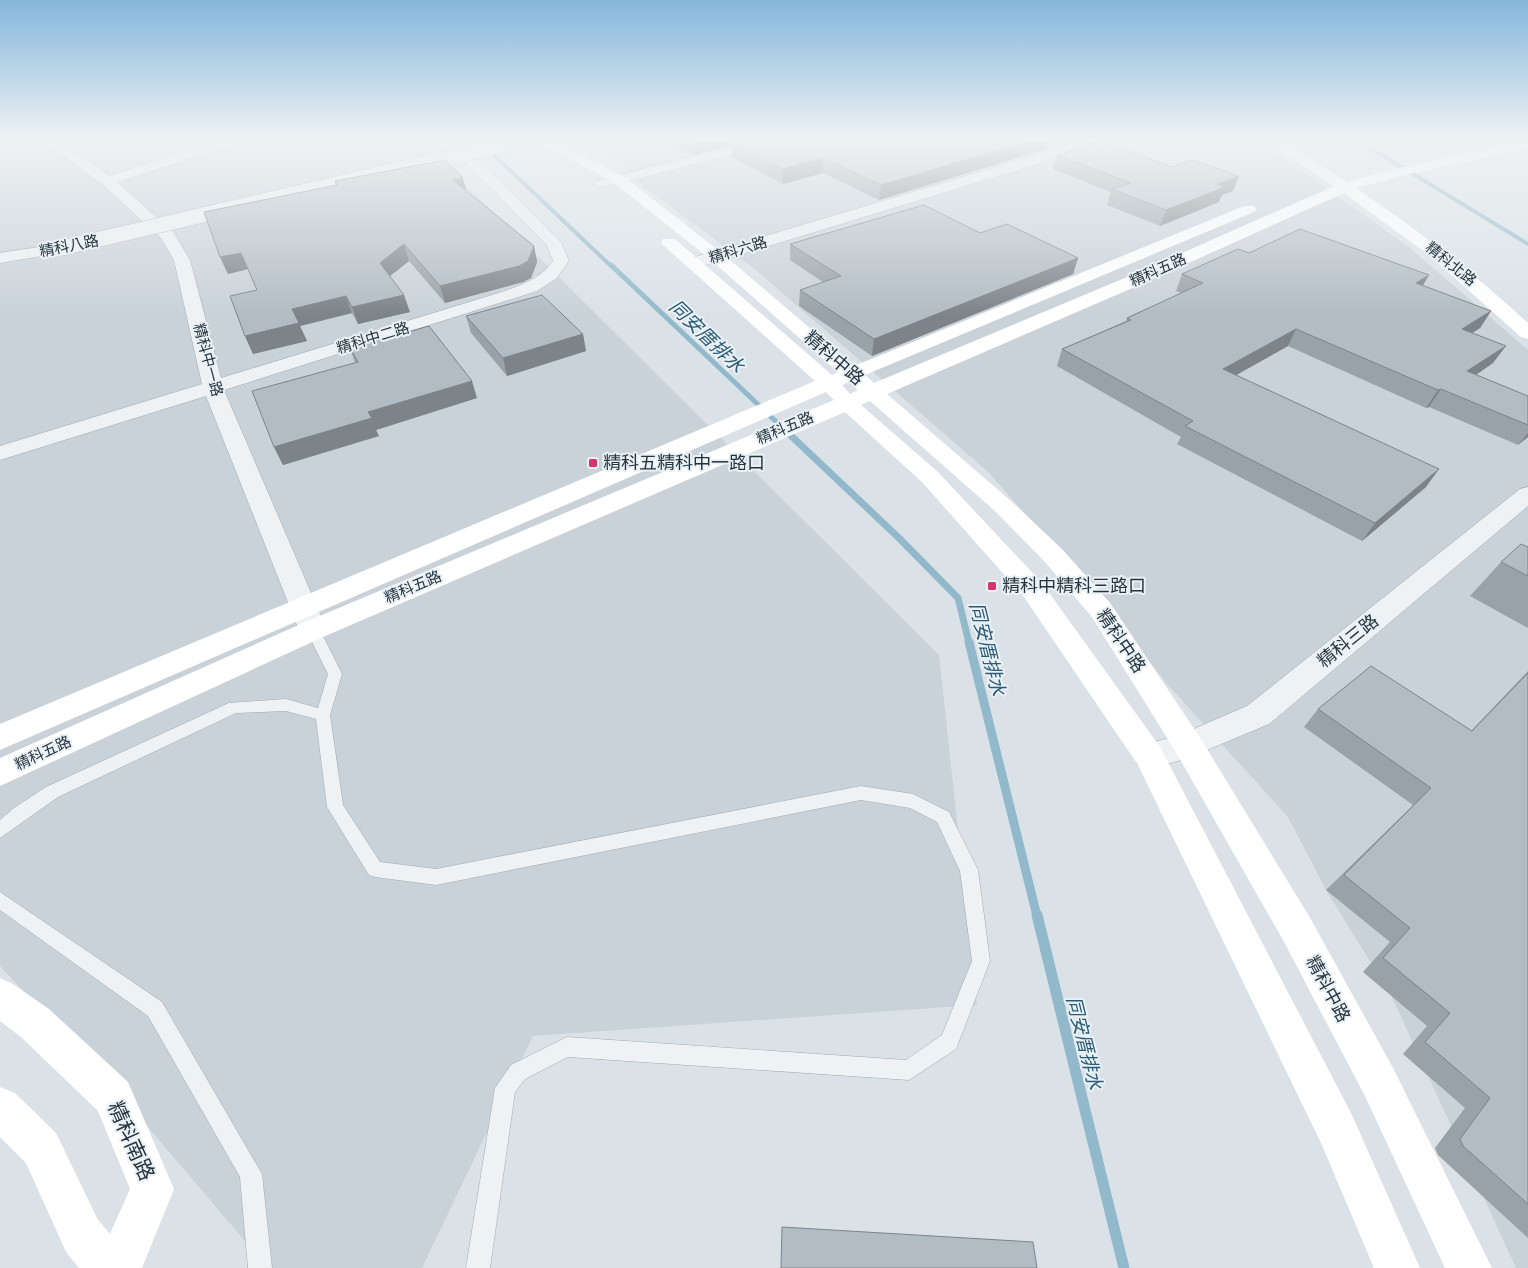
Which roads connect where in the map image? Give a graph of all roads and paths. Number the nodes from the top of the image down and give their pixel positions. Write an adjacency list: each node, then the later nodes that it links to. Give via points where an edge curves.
1 (126, 197): 18 (street, 精科中一路, via 167,235 182,260)
2 (273, 197): 15 (street, 精科八路, bridge, via 53,250)
3 (508, 197): 18 (street, 精科中二路, via 553,242 561,261 554,273 538,285)
4 (615, 197): 11 (street)
5 (641, 197): 14 (street, 精科中路)
6 (912, 197): 14 (street, 精科六路)
7 (1303, 197): 19 (street, 精科五路)
8 (1366, 197): 17 (street, 精科北路, via 1491,297)
9 (1371, 197): 13 (street, 精科北路)
10 (1265, 203): 19 (street, 精科五路)
11 (628, 208)
12 (657, 232): 16 (street, 精科中路)
13 (1461, 254)
14 (716, 256): 16 (street, 精科六路); 19 (street, 精科中路)
15 (0, 258)
16 (694, 263): 19 (street, 精科中路)
17 (1528, 333)
18 (213, 388): 20 (street, 精科中二路); 22 (street, 精科中一路)
19 (850, 388): 22 (street, 精科五路); 25 (street, 精科中路, via 1004,506 1054,556 1101,610); 26 (street, 精科中路, via 1033,590)
20 (0, 453)
21 (1528, 494): 25 (street, 精科三路, via 1258,715)
22 (309, 618): 23 (lane, via 335,674); 24 (street, 精科五路); 27 (street, 精科五路)
23 (323, 715): 28 (lane, via 286,705 234,707 52,792); 35 (lane, via 335,807 375,869 436,877 861,793 913,801 943,817 969,870 981,961 949,1042 909,1070 567,1047 518,1072 505,1088)
24 (0, 737)
25 (1188, 746): 26 (street, 精科三路); 37 (street, 精科中路, via 1296,928 1374,1073)
26 (1150, 756): 36 (street, 精科中路, via 1336,1128)
27 (0, 773)
28 (0, 831)
29 (0, 900): 34 (lane, via 155,1009 251,1174)
30 (0, 997): 33 (street, 精科南路, via 35,1022 113,1097 152,1189)
31 (0, 1108): 32 (street, via 41,1148 82,1236)
32 (109, 1268)
33 (119, 1268)
34 (260, 1268)
35 (478, 1268)
36 (1397, 1268)
37 (1469, 1268)

